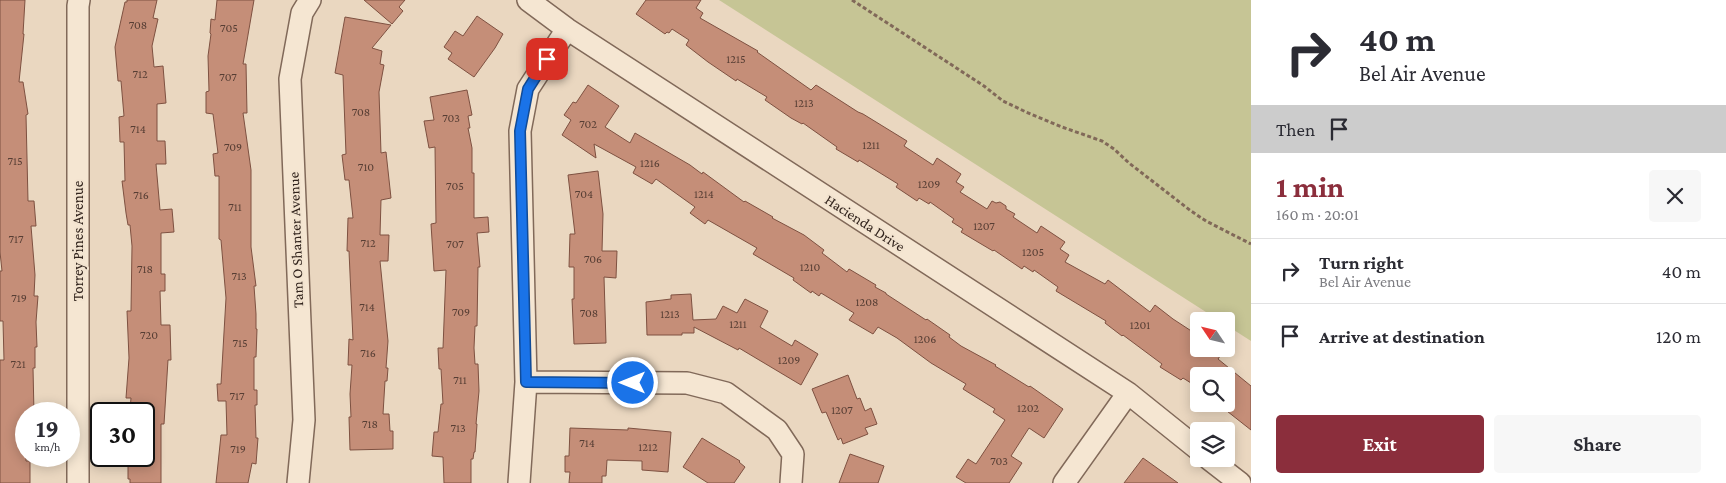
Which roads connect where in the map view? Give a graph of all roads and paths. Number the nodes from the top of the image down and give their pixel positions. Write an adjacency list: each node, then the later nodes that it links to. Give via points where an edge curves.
1 (79, 0): 11 (street, Torrey Pines Avenue)
2 (310, 0): 12 (street, Tam O Shanter Avenue, via 302,13 290,79 304,420)
3 (528, 0): 5 (street, Hacienda Drive)
4 (852, 0): 6 (path, via 1004,100 1062,127 1102,141 1191,211)
5 (567, 29): 7 (street, via 528,89 520,131); 8 (street, Hacienda Drive)
6 (1251, 244)
7 (526, 382): 13 (street); 14 (street, via 687,383 726,393 777,430 793,454)
8 (1128, 393): 9 (street, Hacienda Drive); 15 (street)
9 (1190, 443)
10 (1219, 467): 16 (street)
11 (78, 483)
12 (298, 483)
13 (519, 483)
14 (791, 483)
15 (1064, 483)
16 (1240, 483)

